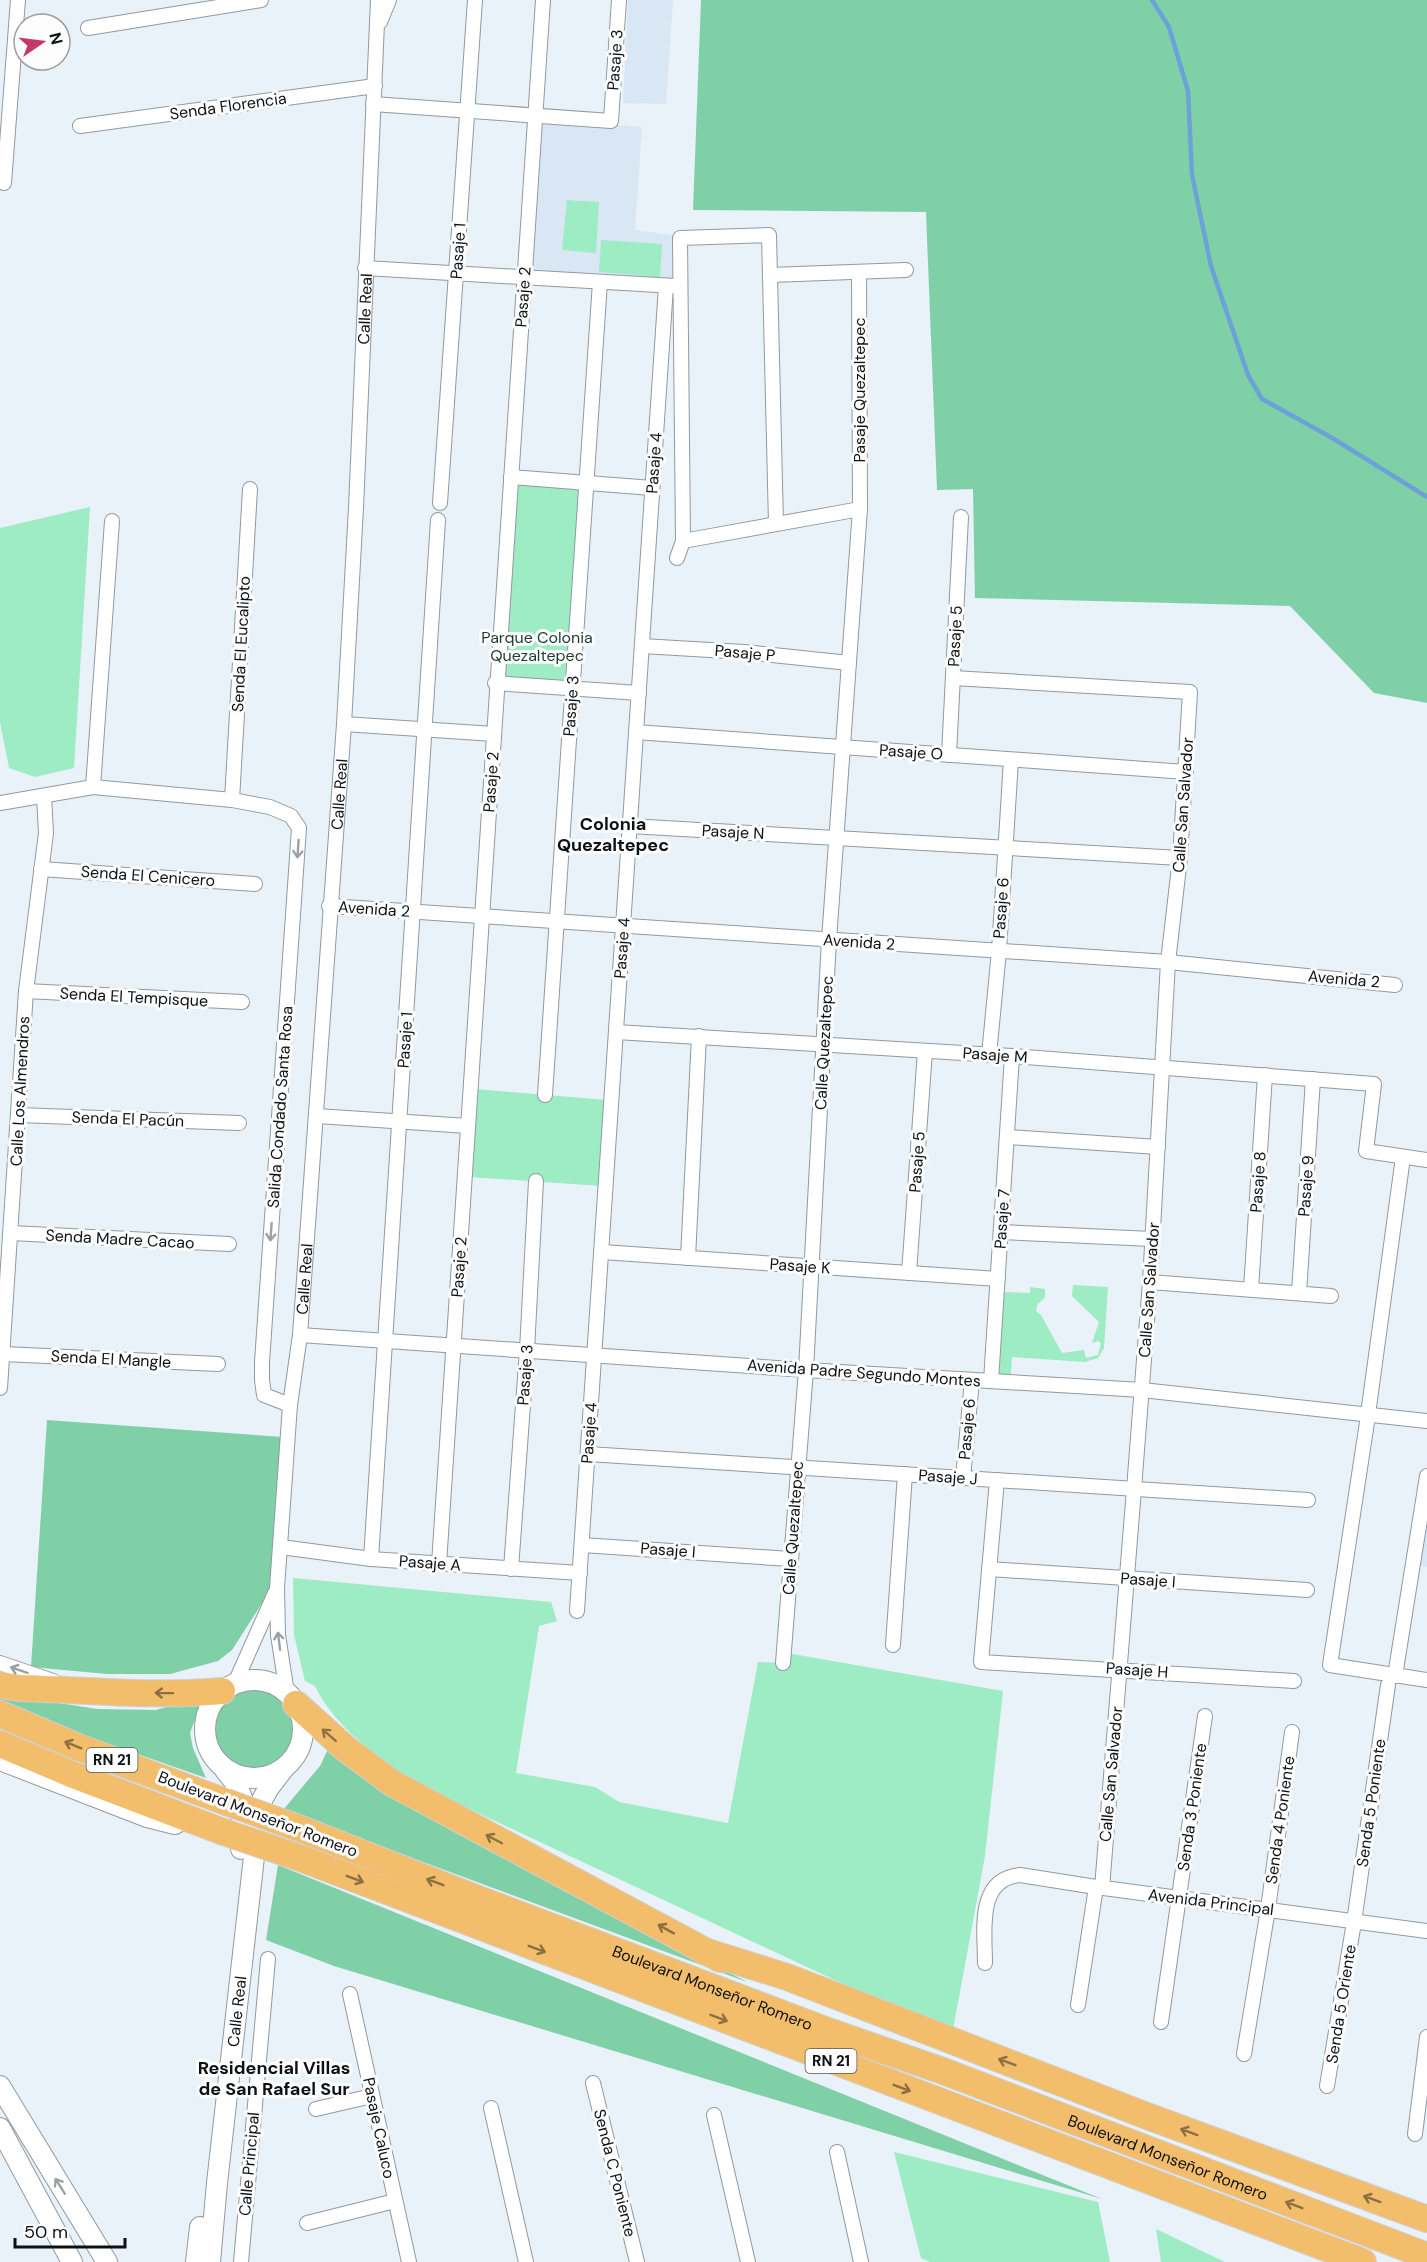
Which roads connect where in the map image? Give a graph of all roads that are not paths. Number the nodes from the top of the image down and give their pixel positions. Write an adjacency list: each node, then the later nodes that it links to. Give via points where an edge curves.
1 (18, 0): 15 (street)
2 (261, 0): 8 (street)
3 (378, 0): 9 (street, Calle Real)
4 (389, 0): 9 (street)
5 (475, 0): 12 (street, Pasaje 1)
6 (543, 0): 13 (street, Pasaje 2)
7 (620, 0): 13 (street, Pasaje 3, via 611,121)
8 (88, 28)
9 (377, 30): 10 (street, Calle Real)
10 (375, 86): 11 (street, Calle Real); 14 (street, Senda Florencia)
11 (374, 104): 12 (street); 16 (street, Calle Real)
12 (467, 110): 13 (street); 19 (street, Pasaje 1)
13 (535, 117): 21 (street, Pasaje 2)
14 (80, 126)
15 (4, 183)
16 (365, 268): 19 (street); 43 (street, Calle Real)
17 (906, 270): 18 (street)
18 (859, 272): 20 (street); 30 (street, Pasaje Quezaltepec)
19 (456, 274): 21 (street); 29 (street, Pasaje 1)
20 (770, 275): 24 (street, via 769,235 680,238); 34 (street)
21 (525, 277): 22 (street); 25 (street, Pasaje 2)
22 (600, 282): 23 (street); 26 (street, Pasaje 3)
23 (666, 286): 24 (street); 27 (street, Pasaje 4)
24 (681, 286): 35 (street)
25 (511, 477): 26 (street); 40 (street, Pasaje 2)
26 (586, 484): 27 (street); 41 (street, Pasaje 3)
27 (652, 488): 37 (street, Pasaje 4)
28 (250, 489): 53 (street, Senda El Eucalipto)
29 (440, 503)
30 (860, 509): 34 (street); 38 (street, Calle Quezaltepec)
31 (961, 517): 39 (street, Pasaje 5)
32 (438, 520): 44 (street, Pasaje 1)
33 (112, 521): 51 (street)
34 (776, 524): 35 (street)
35 (683, 541): 36 (street)
36 (677, 558)
37 (642, 646): 38 (street, Pasaje P); 42 (street, Pasaje 4)
38 (849, 663): 47 (street, Calle Quezaltepec)
39 (953, 678): 48 (street, Pasaje 5); 50 (street, Calle San Salvador, via 1190,692)
40 (496, 683): 41 (street); 46 (street, Pasaje 2)
41 (572, 688): 42 (street); 64 (street, Pasaje 3)
42 (639, 693): 45 (street, Pasaje 4)
43 (344, 724): 44 (street); 61 (street, Calle Real)
44 (426, 729): 46 (street); 62 (street, Pasaje 1)
45 (636, 732): 47 (street, Pasaje O); 55 (street, Pasaje 4)
46 (494, 734): 63 (street, Pasaje 2)
47 (843, 747): 48 (street, Pasaje O); 56 (street, Calle Quezaltepec)
48 (949, 755): 49 (street, Pasaje O)
49 (1011, 760): 50 (street, Pasaje O); 57 (street, Pasaje 6)
50 (1186, 772): 58 (street, Calle San Salvador)
51 (93, 787): 52 (street); 53 (street)
52 (44, 796): 54 (street); 59 (street, Calle Los Almendros, via 46,833)
53 (232, 800): 117 (street, Salida Condado Santa Rosa, one-way to 117, via 270,807 291,816 299,828 261,1380 264,1395)
54 (0, 803)
55 (630, 826): 56 (street, Pasaje N); 65 (street, Pasaje 4)
56 (837, 838): 57 (street, Pasaje N); 66 (street, Calle Quezaltepec)
57 (1005, 848): 58 (street, Pasaje N); 67 (street, Pasaje 6)
58 (1180, 858): 68 (street, Calle San Salvador)
59 (41, 869): 60 (street, Senda El Cenicero); 70 (street, Calle Los Almendros)
60 (255, 884)
61 (329, 906): 62 (street, Avenida 2); 83 (street, Calle Real)
62 (413, 912): 63 (street, Avenida 2); 84 (street, Pasaje 1)
63 (482, 917): 64 (street, Avenida 2); 86 (street, Pasaje 2)
64 (556, 922): 65 (street, Avenida 2); 81 (street, Pasaje 3)
65 (623, 926): 66 (street, Avenida 2); 72 (street, Pasaje 4)
66 (830, 940): 67 (street, Avenida 2); 74 (street, Calle Quezaltepec)
67 (999, 951): 68 (street, Avenida 2); 76 (street, Pasaje 6)
68 (1168, 962): 69 (street, Avenida 2); 78 (street, Calle San Salvador)
69 (1392, 984)
70 (26, 991): 71 (street, Senda El Tempisque); 82 (street, Calle Los Almendros)
71 (242, 1002)
72 (616, 1032): 73 (street, Pasaje M); 96 (street, Pasaje 4)
73 (699, 1036): 74 (street, Pasaje M); 97 (street)
74 (823, 1044): 75 (street, Pasaje M); 98 (street, Calle Quezaltepec)
75 (925, 1051): 76 (street, Pasaje M); 99 (street, Pasaje 5)
76 (989, 1055): 77 (street, Pasaje M)
77 (1012, 1056): 78 (street, Pasaje M); 87 (street, Pasaje 7)
78 (1162, 1067): 79 (street, Pasaje M); 88 (street, Calle San Salvador)
79 (1265, 1075): 80 (street, Pasaje M); 102 (street, Pasaje 8)
80 (1313, 1079): 89 (street, Pasaje M, via 1374,1084 1366,1151); 103 (street, Pasaje 9)
81 (545, 1095)
82 (18, 1115): 85 (street, Senda El Pacún); 93 (street, Calle Los Almendros)
83 (317, 1116): 84 (street); 105 (street, Calle Real)
84 (399, 1122): 86 (street); 106 (street, Pasaje 1)
85 (239, 1123)
86 (468, 1126): 107 (street, Pasaje 2)
87 (1007, 1137): 88 (street); 92 (street, Pasaje 7)
88 (1158, 1147): 94 (street, Calle San Salvador)
89 (1403, 1157): 90 (street); 118 (street)
90 (1427, 1160)
91 (536, 1181): 108 (street, Pasaje 3)
92 (1001, 1232): 94 (street); 100 (street, Pasaje 7)
93 (11, 1233): 95 (street, Senda Madre Cacao); 109 (street, Calle Los Almendros)
94 (1152, 1239): 101 (street, Calle San Salvador)
95 (229, 1244)
96 (602, 1252): 97 (street, Pasaje K); 110 (street, Pasaje 4)
97 (688, 1258): 98 (street, Pasaje K)
98 (813, 1266): 99 (street, Pasaje K); 112 (street, Calle Quezaltepec)
99 (909, 1273): 100 (street, Pasaje K)
100 (998, 1279): 114 (street, Pasaje 7)
101 (1149, 1282): 102 (street); 116 (street, Calle San Salvador)
102 (1251, 1289): 103 (street)
103 (1299, 1293): 104 (street)
104 (1331, 1296)
105 (300, 1335): 106 (street, Avenida Padre Segundo Montes); 117 (street, Calle Real)
106 (384, 1341): 107 (street, Avenida Padre Segundo Montes); 130 (street, Pasaje 1)
107 (454, 1345): 108 (street, Avenida Padre Segundo Montes); 132 (street, Pasaje 2)
108 (527, 1350): 110 (street, Avenida Padre Segundo Montes); 133 (street, Pasaje 3)
109 (3, 1354): 111 (street, Senda El Mangle); 115 (street, Calle Los Almendros)
110 (594, 1354): 112 (street, Avenida Padre Segundo Montes); 120 (street, Pasaje 4)
111 (218, 1364)
112 (806, 1370): 113 (street, Avenida Padre Segundo Montes); 121 (street, Calle Quezaltepec)
113 (972, 1380): 114 (street, Avenida Padre Segundo Montes); 124 (street, Pasaje 6)
114 (991, 1381): 116 (street, Avenida Padre Segundo Montes)
115 (0, 1388)
116 (1142, 1390): 118 (street, Avenida Padre Segundo Montes); 126 (street, Calle San Salvador)
117 (290, 1406): 129 (street, Calle Real)
118 (1368, 1415): 119 (street, Avenida Padre Segundo Montes); 146 (street, via 1330,1665)
119 (1427, 1421)
120 (588, 1454): 121 (street, Pasaje J); 128 (street, Pasaje 4)
121 (797, 1467): 122 (street, Pasaje J); 131 (street, Calle Quezaltepec)
122 (905, 1474): 124 (street, Pasaje J); 142 (street)
123 (1427, 1476): 135 (street, Senda 5 Poniente)
124 (963, 1478): 125 (street, Pasaje J)
125 (997, 1480): 126 (street, Pasaje J); 134 (street)
126 (1134, 1489): 127 (street, Pasaje J); 138 (street, Calle San Salvador)
127 (1308, 1500)
128 (582, 1545): 131 (street, Pasaje I); 137 (street, Pasaje 4)
129 (281, 1547): 130 (street, Pasaje A); 139 (street, Calle Real)
130 (371, 1559): 132 (street, Pasaje A)
131 (790, 1559): 144 (street, Calle Quezaltepec)
132 (439, 1564): 133 (street, Pasaje A)
133 (511, 1569): 137 (street, Pasaje A)
134 (989, 1569): 138 (street, Pasaje I); 145 (street, Pasaje H, via 981,1662)
135 (1412, 1569): 136 (street); 146 (street, Senda 5 Poniente)
136 (1427, 1571)
137 (580, 1573): 141 (street, Pasaje 4)
138 (1127, 1578): 140 (street, Pasaje I); 145 (street, Calle San Salvador)
139 (277, 1588): 150 (street, Calle Real); 152 (street, Calle Real, one-way to 139, via 278,1635)
140 (1307, 1590)
141 (577, 1611)
142 (893, 1644)
143 (0, 1663): 151 (street, one-way to 143)
144 (783, 1663)
145 (1120, 1669): 148 (street, Pasaje H); 161 (street, Calle San Salvador)
146 (1392, 1680): 147 (street); 164 (street, Senda 5 Poniente)
147 (1427, 1680)
148 (1294, 1681)
149 (0, 1684): 151 (highway)
150 (228, 1687): 151 (highway, one-way to 151, via 184,1693); 152 (main road, via 249,1680 263,1681 276,1685); 159 (main road, via 209,1709 204,1731 207,1746)
151 (78, 1690)
152 (291, 1698): 158 (main road, via 303,1731 297,1752); 166 (highway, one-way to 152, via 392,1784 346,1749)
153 (0, 1713): 174 (highway, Boulevard Monseñor Romero / RN 21, one-way to 153, bridge, via 78,1747)
154 (1205, 1716): 162 (street, Senda 3 Poniente)
155 (1292, 1732): 163 (street, Senda 4 Poniente)
156 (0, 1744): 160 (highway, Boulevard Monseñor Romero / RN 21)
157 (0, 1760): 160 (main road, via 147,1817)
158 (284, 1768): 159 (main road, via 255,1779); 194 (main road, Calle Real, via 260,1804)
159 (225, 1770): 193 (main road, Calle Real, via 242,1798 241,1865)
160 (218, 1830): 201 (highway, Boulevard Monseñor Romero / RN 21, one-way to 201, bridge)
161 (1099, 1887): 162 (street, Avenida Principal); 168 (street, Avenida Principal, via 1008,1876 989,1895 986,1906); 170 (street, Calle San Salvador)
162 (1179, 1898): 163 (street, Avenida Principal); 171 (street, Senda 3 Poniente)
163 (1268, 1909): 164 (street, Avenida Principal); 173 (street, Senda 4 Poniente)
164 (1354, 1922): 165 (street, Avenida Principal); 177 (street, Senda 5 Oriente)
165 (1427, 1931)
166 (704, 1950): 174 (highway); 187 (highway, one-way to 166, via 1147,2116 787,1977)
167 (268, 1959): 195 (street, Calle Principal)
168 (985, 1963)
169 (350, 1994): 178 (street, Pasaje Caluco)
170 (1078, 2005)
171 (1161, 2022)
172 (1427, 2037): 183 (street)
173 (1245, 2054)
174 (943, 2071): 189 (highway, Boulevard Monseñor Romero / RN 21, one-way to 174)
175 (592, 2083): 198 (street, Senda C Poniente)
176 (0, 2086): 192 (main road, one-way to 176)
177 (1327, 2086)
178 (372, 2096): 180 (street); 186 (street, Pasaje Caluco)
179 (491, 2108): 197 (street)
180 (316, 2109)
181 (714, 2115): 199 (street)
182 (0, 2128): 185 (main road)
183 (1415, 2134)
184 (837, 2152): 200 (street)
185 (31, 2187): 190 (street); 191 (main road)
186 (395, 2201): 188 (street); 196 (street, Pasaje Caluco)
187 (1427, 2218)
188 (307, 2223)
189 (1427, 2256)
190 (62, 2262)
191 (72, 2262)
192 (106, 2262)
193 (196, 2262)
194 (210, 2262)
195 (241, 2262)
196 (409, 2262)
197 (526, 2262)
198 (637, 2262)
199 (748, 2262)
200 (861, 2262)
201 (1363, 2262)

